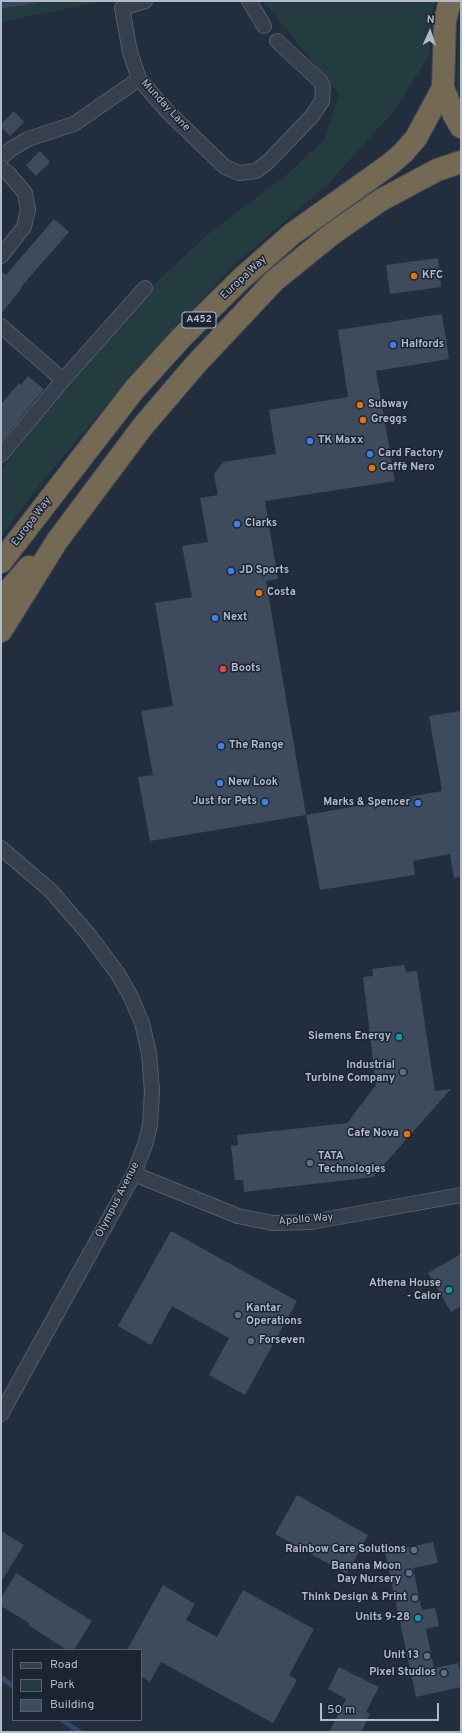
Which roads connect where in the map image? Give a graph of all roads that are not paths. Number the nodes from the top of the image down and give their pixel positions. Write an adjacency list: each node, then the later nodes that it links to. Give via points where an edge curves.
1 (145, 1): 6 (street, Munday Lane, via 122,8 130,52)
2 (249, 1): 4 (street)
3 (450, 1): 7 (highway, Europa Way, via 445,21)
4 (264, 26)
5 (277, 41): 6 (street, Munday Lane, via 320,81 323,87 322,101 312,116 256,171 239,173 225,167 168,112)
6 (139, 79): 9 (street, via 74,124 28,139)
7 (443, 88): 8 (highway, Europa Way); 18 (highway, Europa Way / A452, via 416,138 403,153 292,234 180,338 134,390)
8 (461, 127)
9 (1, 158)
10 (461, 162): 17 (highway, Europa Way / A452, via 437,170 381,200 332,234 274,281 142,426)
11 (1, 168): 12 (street, via 25,193 28,210 24,227)
12 (1, 256)
13 (145, 288): 15 (street)
14 (1, 326): 15 (street)
15 (63, 380): 16 (street)
16 (1, 455)
17 (57, 540): 19 (highway, via 22,573); 20 (highway, Europa Way / A452)
18 (1, 562)
19 (1, 599)
20 (1, 631)
21 (1, 848): 22 (street, Olympus Avenue, via 51,891 89,935 131,996 142,1023 152,1079 152,1107 146,1142)
22 (134, 1174): 23 (street, Apollo Way, via 238,1216 272,1223 311,1222); 24 (street, Olympus Avenue)
23 (461, 1195)
24 (1, 1414)

